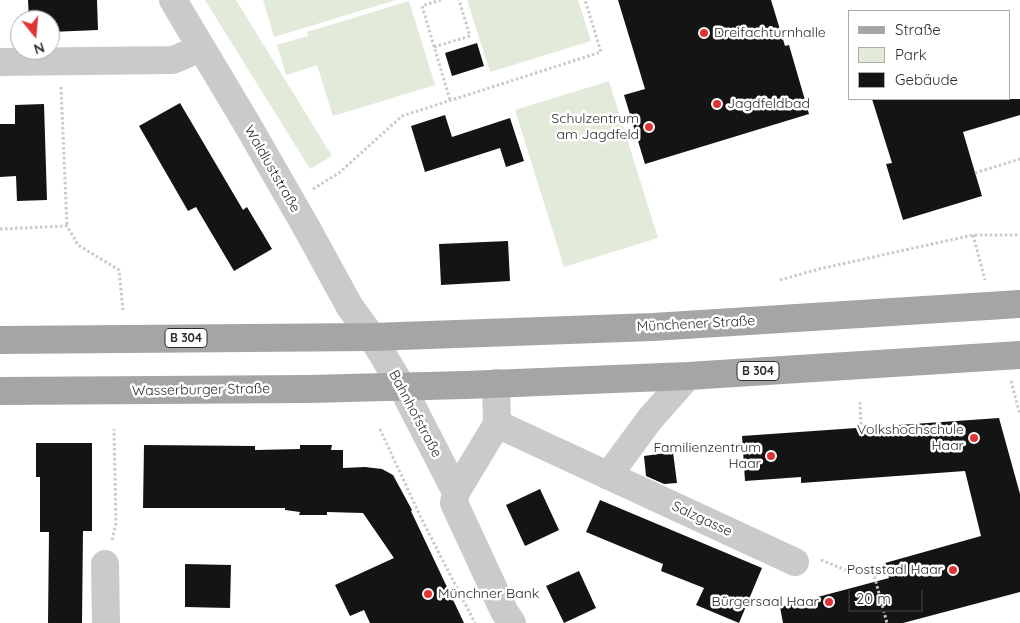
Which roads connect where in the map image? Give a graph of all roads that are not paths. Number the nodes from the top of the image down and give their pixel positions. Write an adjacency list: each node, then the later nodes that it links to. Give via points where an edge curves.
1 (173, 0): 2 (street, Waldluststraße)
2 (202, 48): 3 (street, via 173,60); 5 (street, Waldluststraße, via 350,307)
3 (0, 62)
4 (1020, 304): 5 (main road, Münchener Straße / B 304, via 653,327)
5 (372, 337): 6 (main road, B 304); 10 (street, Bahnhofstraße)
6 (0, 340)
7 (1015, 366): 8 (main road, B 304)
8 (688, 376): 9 (main road, B 304); 13 (street, via 650,419)
9 (496, 383): 10 (main road, B 304); 12 (street)
10 (402, 387): 11 (main road, Wasserburger Straße / B 304); 14 (street, Bahnhofstraße)
11 (0, 391)
12 (497, 424): 13 (street, Salzgasse); 14 (street)
13 (608, 476): 15 (street, Salzgasse)
14 (456, 492): 18 (street, Bahnhofstraße, via 454,503)
15 (795, 562)
16 (105, 564): 17 (street)
17 (106, 623)
18 (512, 623)

